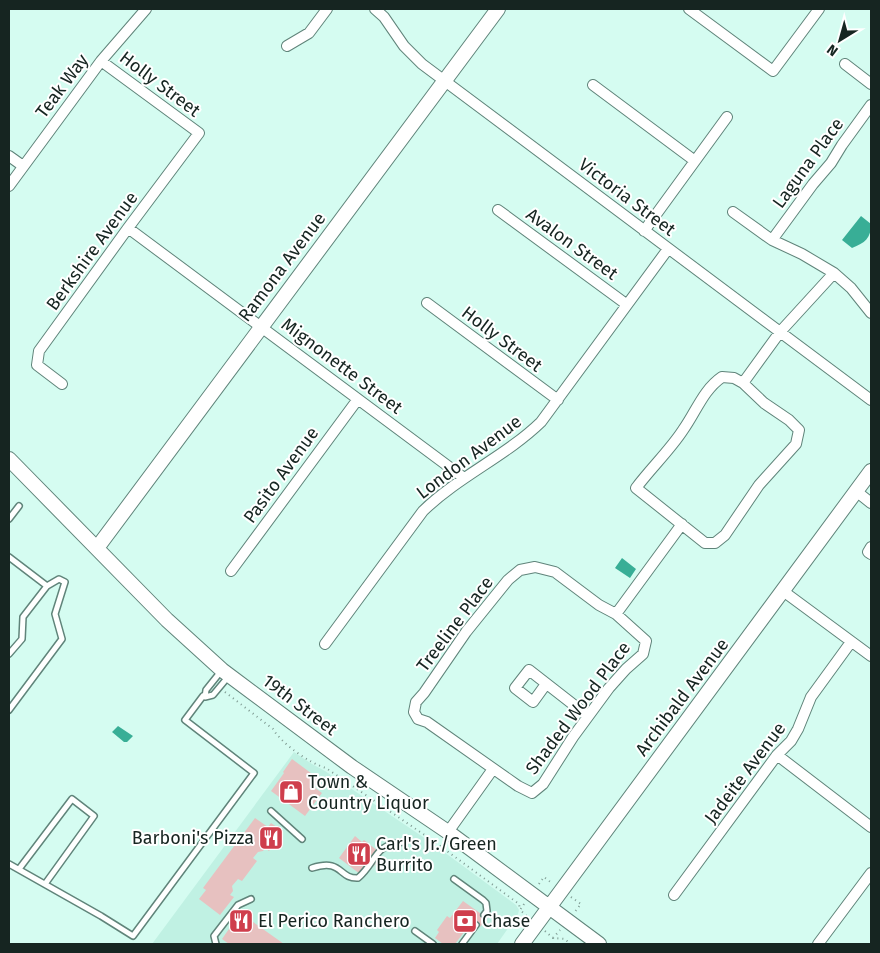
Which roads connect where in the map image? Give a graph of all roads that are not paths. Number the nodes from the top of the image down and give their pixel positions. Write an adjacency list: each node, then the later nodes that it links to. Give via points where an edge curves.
1 (146, 9): 8 (street, Teak Way)
2 (327, 9): 7 (street, via 309,33)
3 (375, 9): 10 (street, Victoria Street, via 404,46)
4 (498, 9): 10 (main road, Ramona Avenue)
5 (689, 9): 6 (street, via 773,71)
6 (819, 9)
7 (288, 46)
8 (101, 61): 15 (street, Holly Street); 18 (street, Teak Way)
9 (845, 64): 11 (street)
10 (444, 80): 23 (street, Victoria Street); 30 (main road, Ramona Avenue)
11 (871, 84)
12 (593, 85): 17 (street)
13 (871, 105): 24 (street, Laguna Place, via 831,164)
14 (727, 116): 17 (street)
15 (199, 134): 22 (street, Berkshire Avenue)
16 (9, 156): 18 (street)
17 (695, 161): 23 (street)
18 (23, 166): 19 (street, Teak Way)
19 (9, 186)
20 (498, 210): 28 (street, Avalon Street)
21 (733, 212): 24 (street)
22 (128, 228): 30 (street, Mignonette Street); 33 (street, Berkshire Avenue, via 39,351 37,365)
23 (644, 231): 25 (street, Victoria Street)
24 (772, 240): 26 (street)
25 (668, 249): 28 (street, London Avenue); 31 (street, Victoria Street)
26 (834, 273): 29 (street); 31 (street)
27 (427, 303): 35 (street, Holly Street)
28 (626, 304): 35 (street, London Avenue)
29 (871, 313)
30 (260, 326): 34 (street, Mignonette Street); 46 (main road, Ramona Avenue)
31 (780, 332): 32 (street); 36 (street, Victoria Street)
32 (743, 383): 44 (street, via 722,377 712,384 682,432 636,488); 44 (street, via 798,430 796,444 759,485 725,535 715,542 705,543)
33 (62, 384)
34 (358, 398): 39 (street, Mignonette Street); 49 (street, Pasito Avenue)
35 (558, 400): 39 (street, London Avenue, via 526,437)
36 (871, 400)
37 (9, 459): 46 (main road, 19th Street)
38 (871, 472): 40 (main road, Archibald Avenue)
39 (464, 478): 54 (street, London Avenue, via 423,510)
40 (856, 491): 41 (street); 51 (main road, Archibald Avenue)
41 (871, 503)
42 (19, 506): 43 (lane)
43 (9, 519)
44 (682, 524): 52 (street)
45 (871, 547): 47 (street, via 868,552)
46 (97, 548): 57 (main road, 19th Street, via 167,620)
47 (871, 554)
48 (9, 557): 50 (lane)
49 (230, 572)
50 (47, 586): 55 (lane, via 23,617 22,639); 60 (lane, via 59,579 66,583 55,614 62,639)
51 (784, 591): 53 (street); 77 (main road, Archibald Avenue)
52 (616, 614): 61 (street, Shaded Wood Place, via 646,641 642,654); 63 (street, Treeline Place, via 555,572 534,567 520,570 508,580 466,632 416,702 414,712 418,720 427,722)
53 (851, 642): 56 (street); 62 (street, Jadeite Avenue, via 811,697 791,741)
54 (325, 644)
55 (9, 654)
56 (871, 656)
57 (226, 673): 57 (lane, via 206,690 206,697 213,695); 66 (main road, 19th Street, via 352,768)
58 (546, 684): 61 (street)
59 (203, 696): 74 (lane, via 185,720 254,773 133,936)
60 (9, 710)
61 (588, 716): 63 (street, Shaded Wood Place, via 543,784 532,793)
62 (777, 755): 65 (street); 75 (street, Jadeite Avenue)
63 (493, 769): 66 (street)
64 (271, 811): 67 (lane)
65 (871, 827)
66 (448, 832): 77 (main road, 19th Street)
67 (302, 840)
68 (404, 842): 70 (lane, via 382,848 358,878 350,877 332,865)
69 (9, 864): 71 (lane)
70 (312, 868)
71 (19, 869): 74 (lane); 74 (lane, via 72,799 94,816)
72 (871, 873): 86 (street)
73 (454, 879): 78 (lane, via 483,900 486,904)
74 (45, 884)
75 (674, 894)
76 (251, 899): 81 (lane, via 238,905 214,936)
77 (549, 908): 84 (main road, Archibald Avenue); 85 (main road, 19th Street)
78 (484, 915)
79 (476, 925): 83 (lane)
80 (415, 931): 82 (lane)
81 (216, 944)
82 (433, 944)
83 (462, 944)
84 (522, 944)
85 (599, 944)
86 (818, 944)

